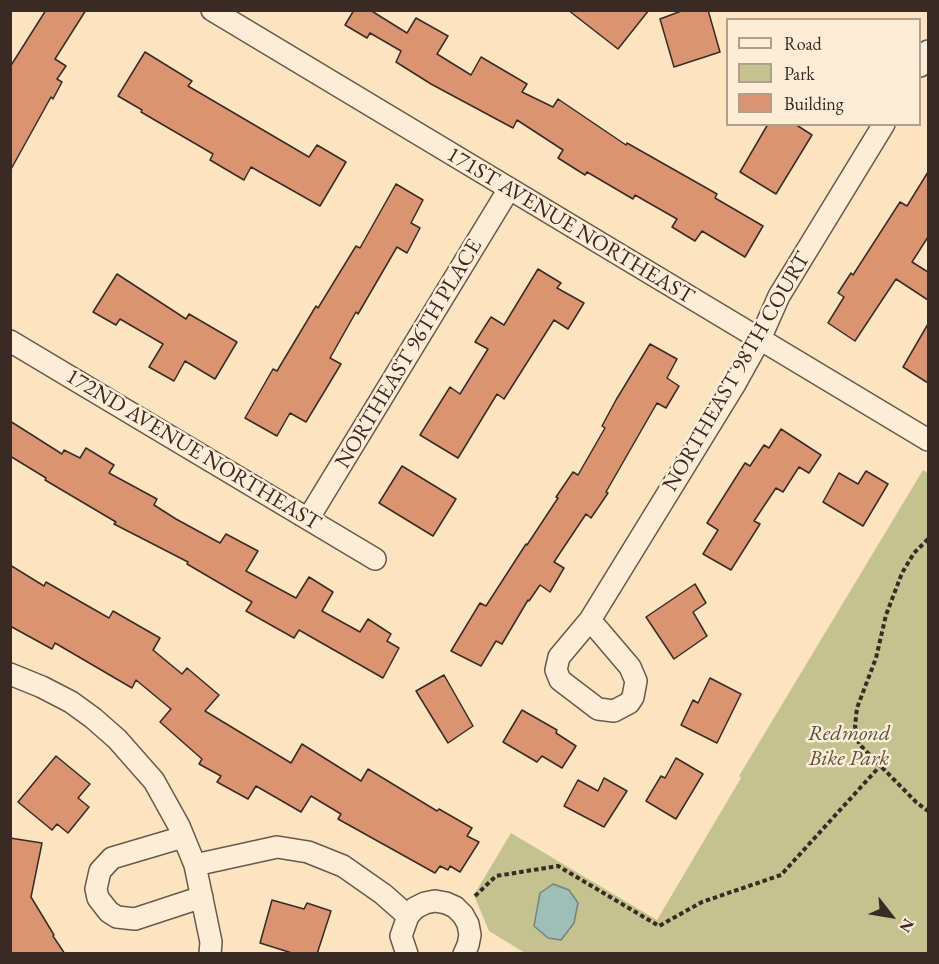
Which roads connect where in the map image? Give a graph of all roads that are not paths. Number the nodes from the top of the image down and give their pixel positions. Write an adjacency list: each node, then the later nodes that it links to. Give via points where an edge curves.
1 (212, 10): 3 (street, 171ST AVENUE NORTHEAST)
2 (883, 126): 4 (street, NORTHEAST 98TH COURT, via 779,296)
3 (509, 189): 4 (street, 171ST AVENUE NORTHEAST); 7 (street, NORTHEAST 96TH PLACE)
4 (760, 339): 6 (street, 171ST AVENUE NORTHEAST); 9 (street, NORTHEAST 98TH COURT)
5 (10, 341): 7 (street, 172ND AVENUE NORTHEAST)
6 (928, 440)
7 (308, 519): 8 (street, 172ND AVENUE NORTHEAST)
8 (375, 558)
9 (590, 620)
10 (10, 674): 11 (street, via 71,702 117,739 154,781)
11 (183, 837): 12 (street); 13 (street, via 112,858 100,871 98,898 117,917 135,919)
12 (195, 865): 13 (street); 14 (street, via 277,847 309,852 344,866)
13 (202, 897): 15 (street)
14 (408, 916): 16 (street, via 402,936); 17 (street, via 416,908 435,901 459,911 470,935)
15 (210, 954)
16 (407, 954)
17 (464, 954)

